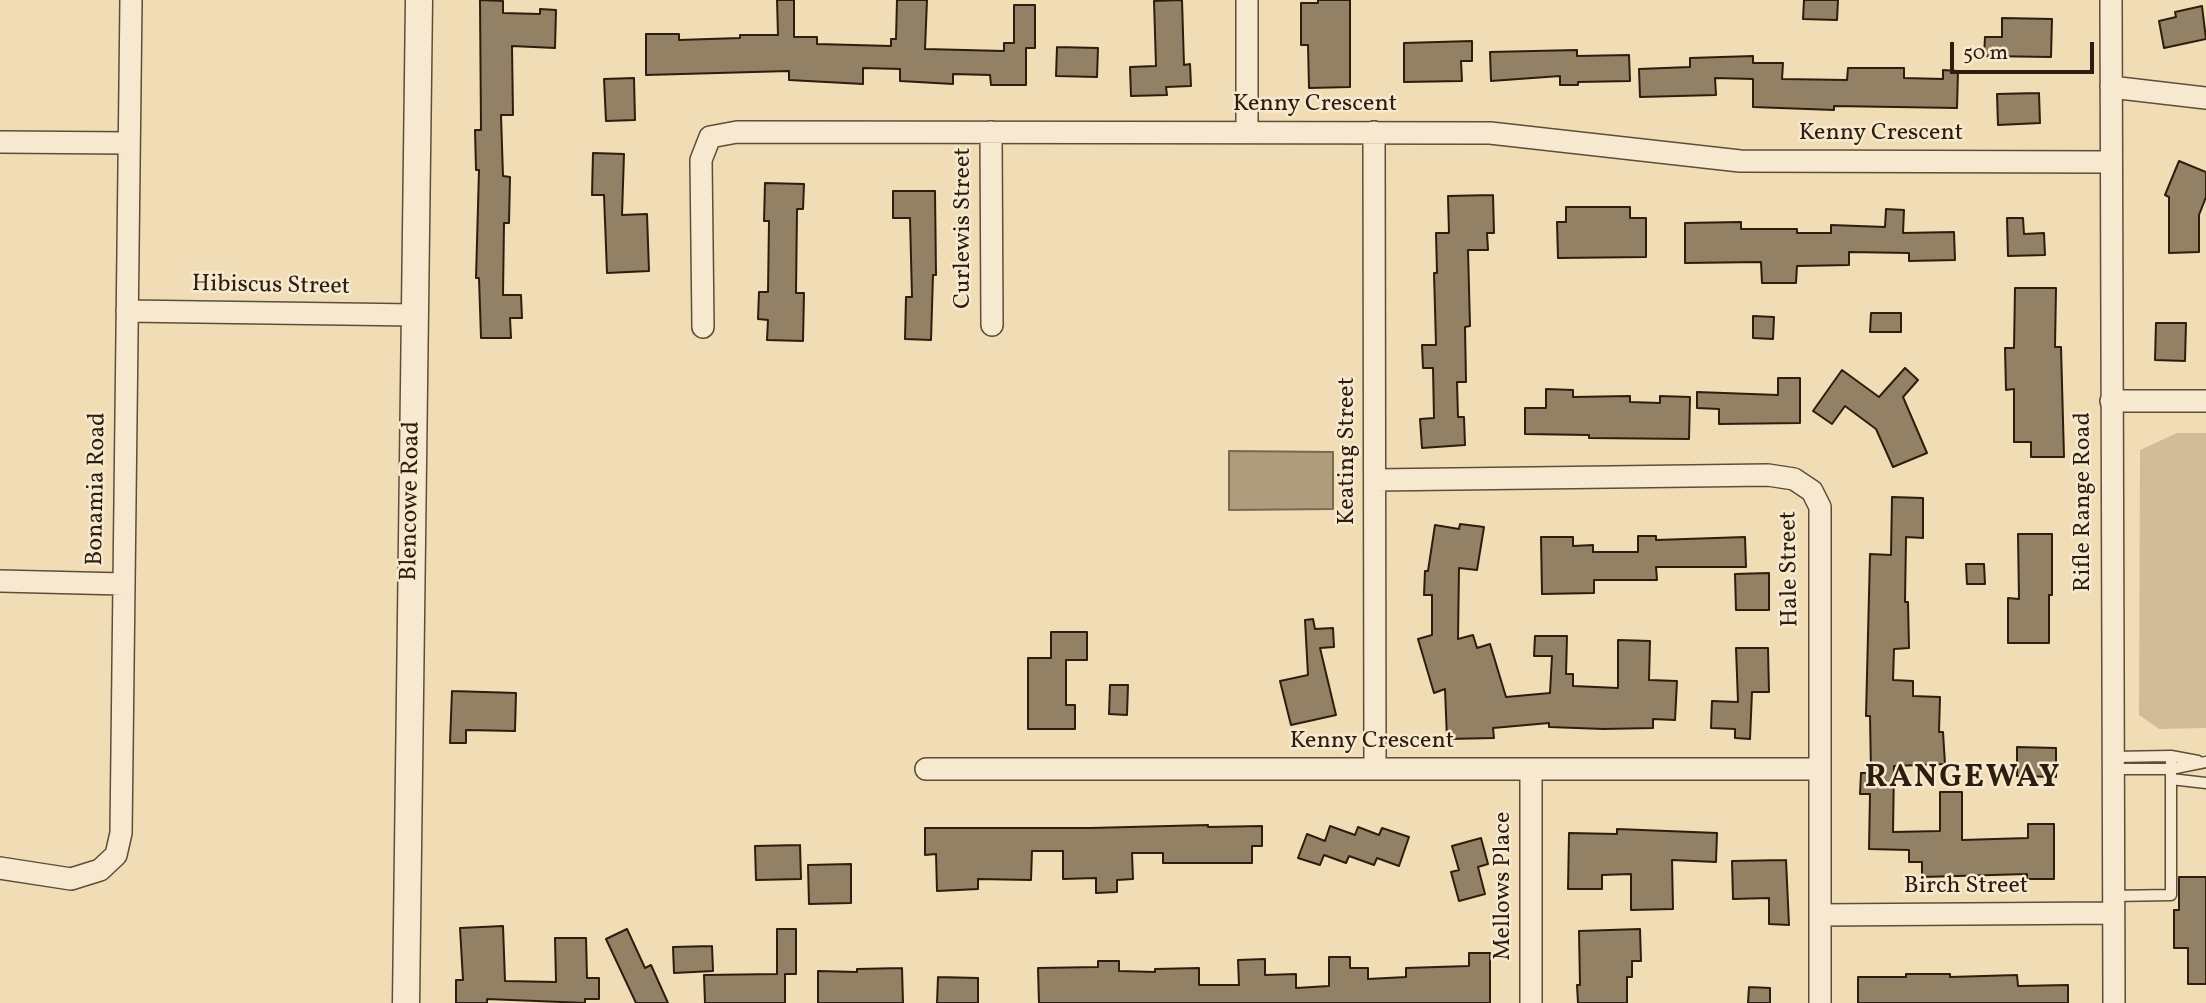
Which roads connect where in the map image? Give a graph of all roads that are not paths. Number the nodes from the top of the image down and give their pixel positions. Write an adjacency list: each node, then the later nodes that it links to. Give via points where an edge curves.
1 (131, 0): 11 (street, Bonamia Road)
2 (419, 0): 14 (street, Blencowe Road)
3 (1247, 0): 8 (street)
4 (2111, 0): 5 (street, Rifle Range Road)
5 (2112, 87): 6 (street); 12 (street, Rifle Range Road)
6 (2206, 98)
7 (991, 132): 8 (street, Kenny Crescent); 15 (street, Curlewis Street); 16 (street, Kenny Crescent, via 737,132 710,137 701,160)
8 (1247, 132): 9 (street, Kenny Crescent)
9 (1374, 132): 12 (street, Kenny Crescent, via 1502,134 1740,160); 19 (street, Keating Street)
10 (0, 142): 11 (street)
11 (128, 143): 13 (street, Bonamia Road)
12 (2112, 162): 17 (street, Rifle Range Road)
13 (127, 312): 14 (street, Hibiscus Street); 21 (street, Bonamia Road)
14 (415, 315): 34 (street, Blencowe Road)
15 (992, 325)
16 (703, 327)
17 (2112, 401): 18 (street); 24 (street, Rifle Range Road)
18 (2206, 401)
19 (1376, 481): 25 (street, Hale Street, via 1768,475 1794,479 1812,491 1820,507); 27 (street, Keating Street)
20 (0, 581): 21 (street)
21 (123, 583): 31 (street, Bonamia Road, via 121,833 116,855 100,870 71,879)
22 (2171, 756): 23 (lane); 24 (lane); 29 (lane)
23 (2203, 762): 29 (lane)
24 (2112, 763): 29 (lane); 32 (street, Rifle Range Road)
25 (1818, 768): 28 (street, Kenny Crescent); 33 (street, Hale Street)
26 (926, 769): 27 (street, Kenny Crescent)
27 (1375, 769): 28 (street, Kenny Crescent)
28 (1531, 770): 35 (street, Mellows Place)
29 (2171, 774): 30 (lane); 32 (lane, via 2171,895)
30 (2206, 783)
31 (0, 868)
32 (2112, 905): 33 (street, Birch Street); 37 (street, Rifle Range Road)
33 (1820, 915): 36 (street, Hale Street)
34 (406, 1003)
35 (1531, 1003)
36 (1820, 1003)
37 (2114, 1003)

